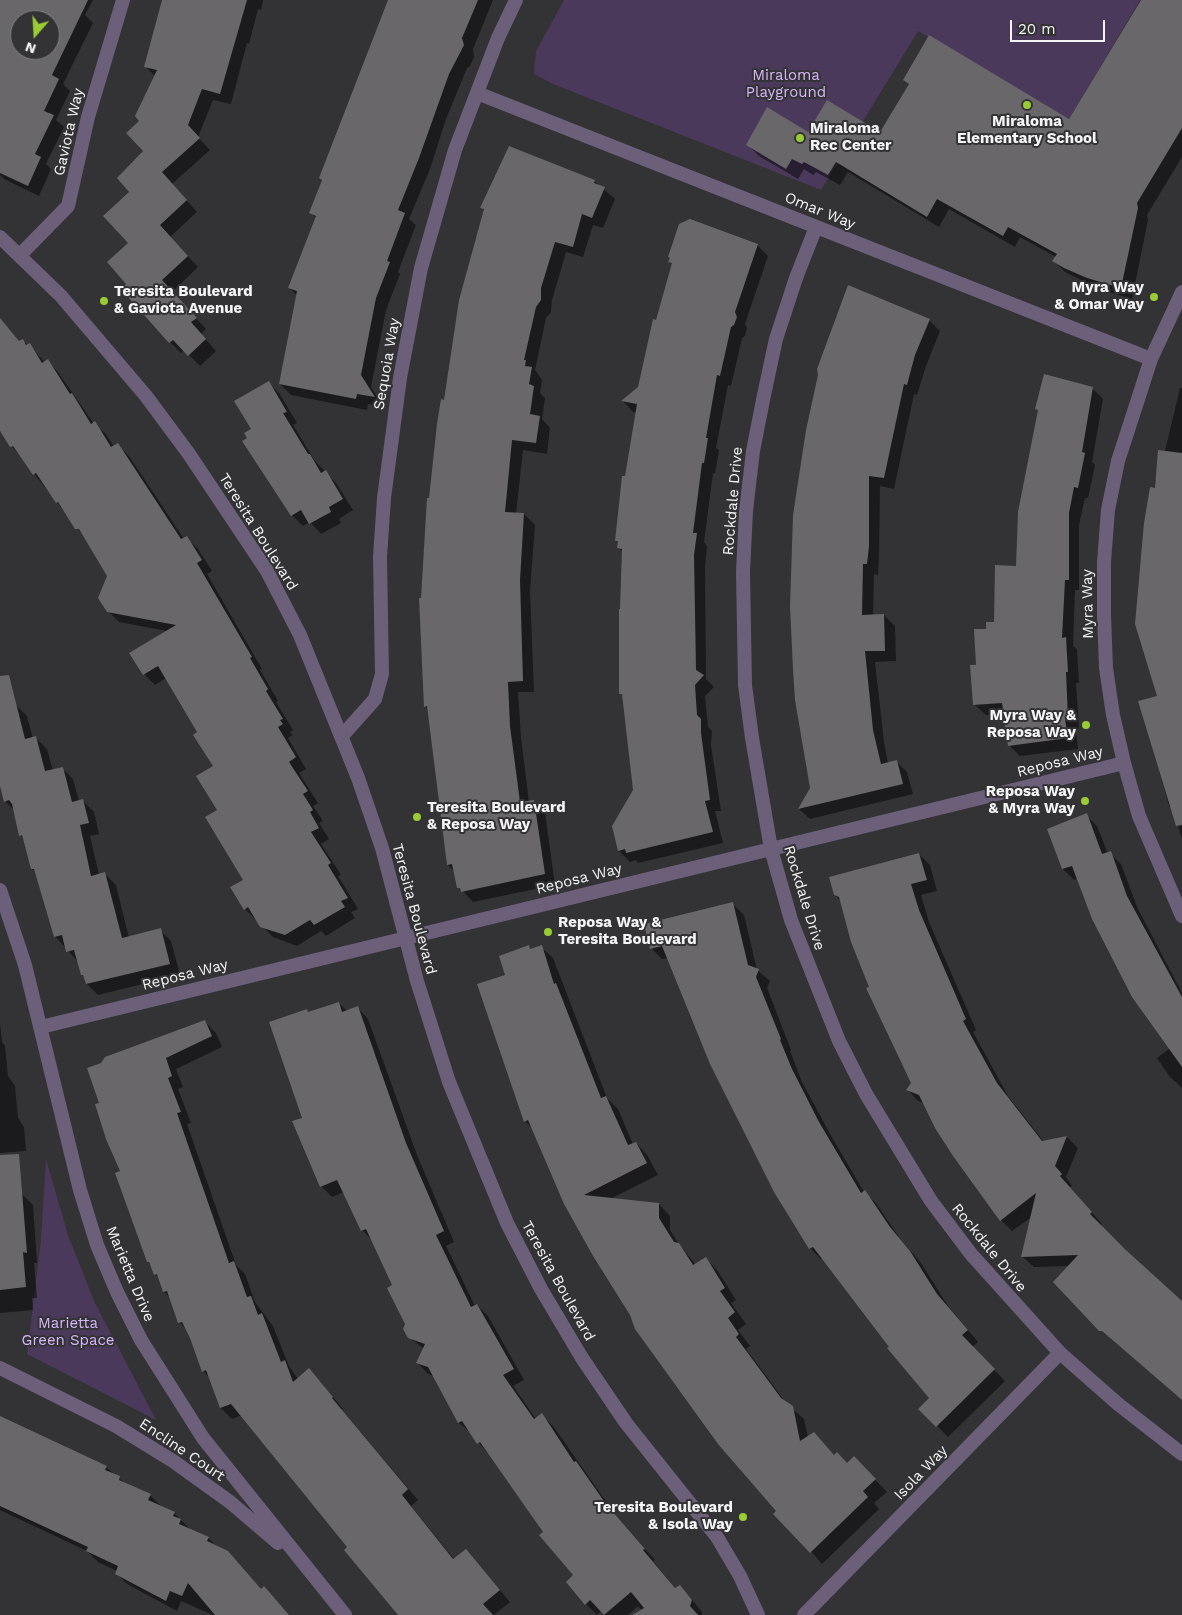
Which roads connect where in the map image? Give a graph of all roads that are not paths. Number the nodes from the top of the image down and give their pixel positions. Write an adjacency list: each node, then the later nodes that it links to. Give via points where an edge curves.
1 (123, 0): 6 (street, Gaviota Way, via 90,108 68,206)
2 (516, 0): 3 (street, Sequoia Way)
3 (476, 93): 4 (street, Omar Way); 9 (street, Sequoia Way, via 436,208 400,378 380,557 382,674 375,699)
4 (816, 227): 8 (street, Omar Way); 11 (street, Rockdale Drive, via 776,339 753,451 746,511 745,685)
5 (0, 237): 6 (street, Teresita Boulevard)
6 (20, 254): 9 (street, Teresita Boulevard, via 66,302 146,396 230,513 267,571 300,635)
7 (1182, 292): 8 (street, Myra Way)
8 (1151, 359): 10 (street, Myra Way, via 1118,461 1108,510 1104,562 1106,668)
9 (342, 736): 14 (street, Teresita Boulevard, via 382,848)
10 (1124, 763): 11 (street, Reposa Way); 13 (street, Myra Way, via 1139,816)
11 (771, 848): 14 (street, Reposa Way); 16 (street, Rockdale Drive, via 791,920 813,980 870,1102 931,1202 994,1282)
12 (0, 890): 15 (street, Marietta Drive)
13 (1182, 916)
14 (407, 938): 15 (street, Reposa Way); 21 (street, Teresita Boulevard, via 417,981 460,1108 507,1223 541,1289 626,1423 717,1537)
15 (41, 1027): 19 (street, Marietta Drive, via 80,1190 97,1245 141,1340 203,1438)
16 (1060, 1354): 18 (street, Rockdale Drive); 22 (street, Isola Way)
17 (0, 1368): 19 (street, Encline Court, via 116,1426 173,1461 230,1502 278,1543)
18 (1182, 1454)
19 (324, 1589): 20 (street, Marietta Drive)
20 (345, 1615)
21 (758, 1615)
22 (804, 1615)

